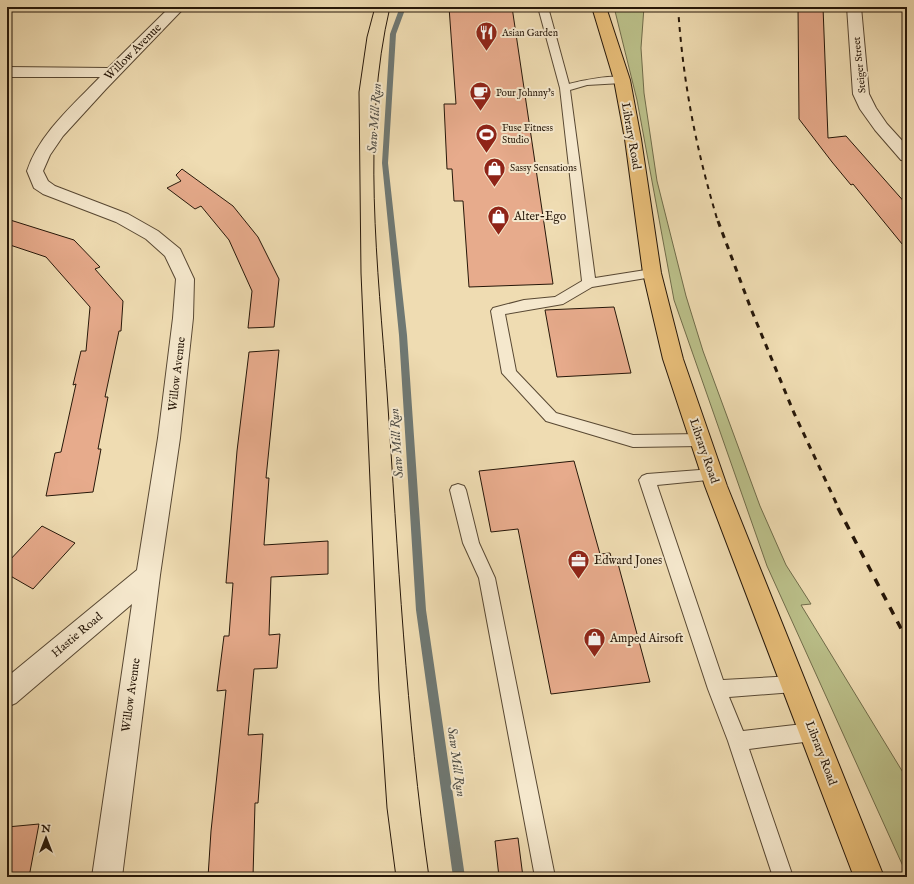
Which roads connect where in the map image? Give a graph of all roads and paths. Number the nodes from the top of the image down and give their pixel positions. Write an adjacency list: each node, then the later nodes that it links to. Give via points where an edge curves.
1 (178, 7): 6 (street, Willow Avenue)
2 (543, 7): 8 (lane)
3 (599, 7): 7 (main road, Library Road)
4 (854, 7): 9 (street, Steiger Street, via 861,94 880,127)
5 (7, 72): 6 (street)
6 (111, 73): 15 (street, Willow Avenue, via 41,155 35,171 40,184 49,190 122,218 152,235 173,253 185,279 169,438)
7 (622, 80): 8 (lane, via 588,82); 10 (main road, Library Road)
8 (565, 88): 11 (lane)
9 (907, 156)
10 (652, 273): 11 (lane); 12 (main road, Library Road, via 673,359)
11 (589, 283): 12 (lane, via 558,302 524,305 498,311 509,373 551,417 633,441)
12 (701, 440): 13 (main road, Library Road)
13 (713, 475): 16 (main road, Library Road); 17 (lane, via 647,480)
14 (458, 490): 22 (lane, via 471,543 487,578)
15 (148, 575): 18 (street, Hastie Road); 21 (street, Willow Avenue)
16 (794, 684): 17 (lane); 19 (main road, Library Road)
17 (717, 689): 20 (lane)
18 (7, 694)
19 (812, 732): 20 (lane); 24 (main road, Library Road)
20 (737, 741): 23 (lane)
21 (107, 877)
22 (545, 877)
23 (783, 877)
24 (869, 877)

